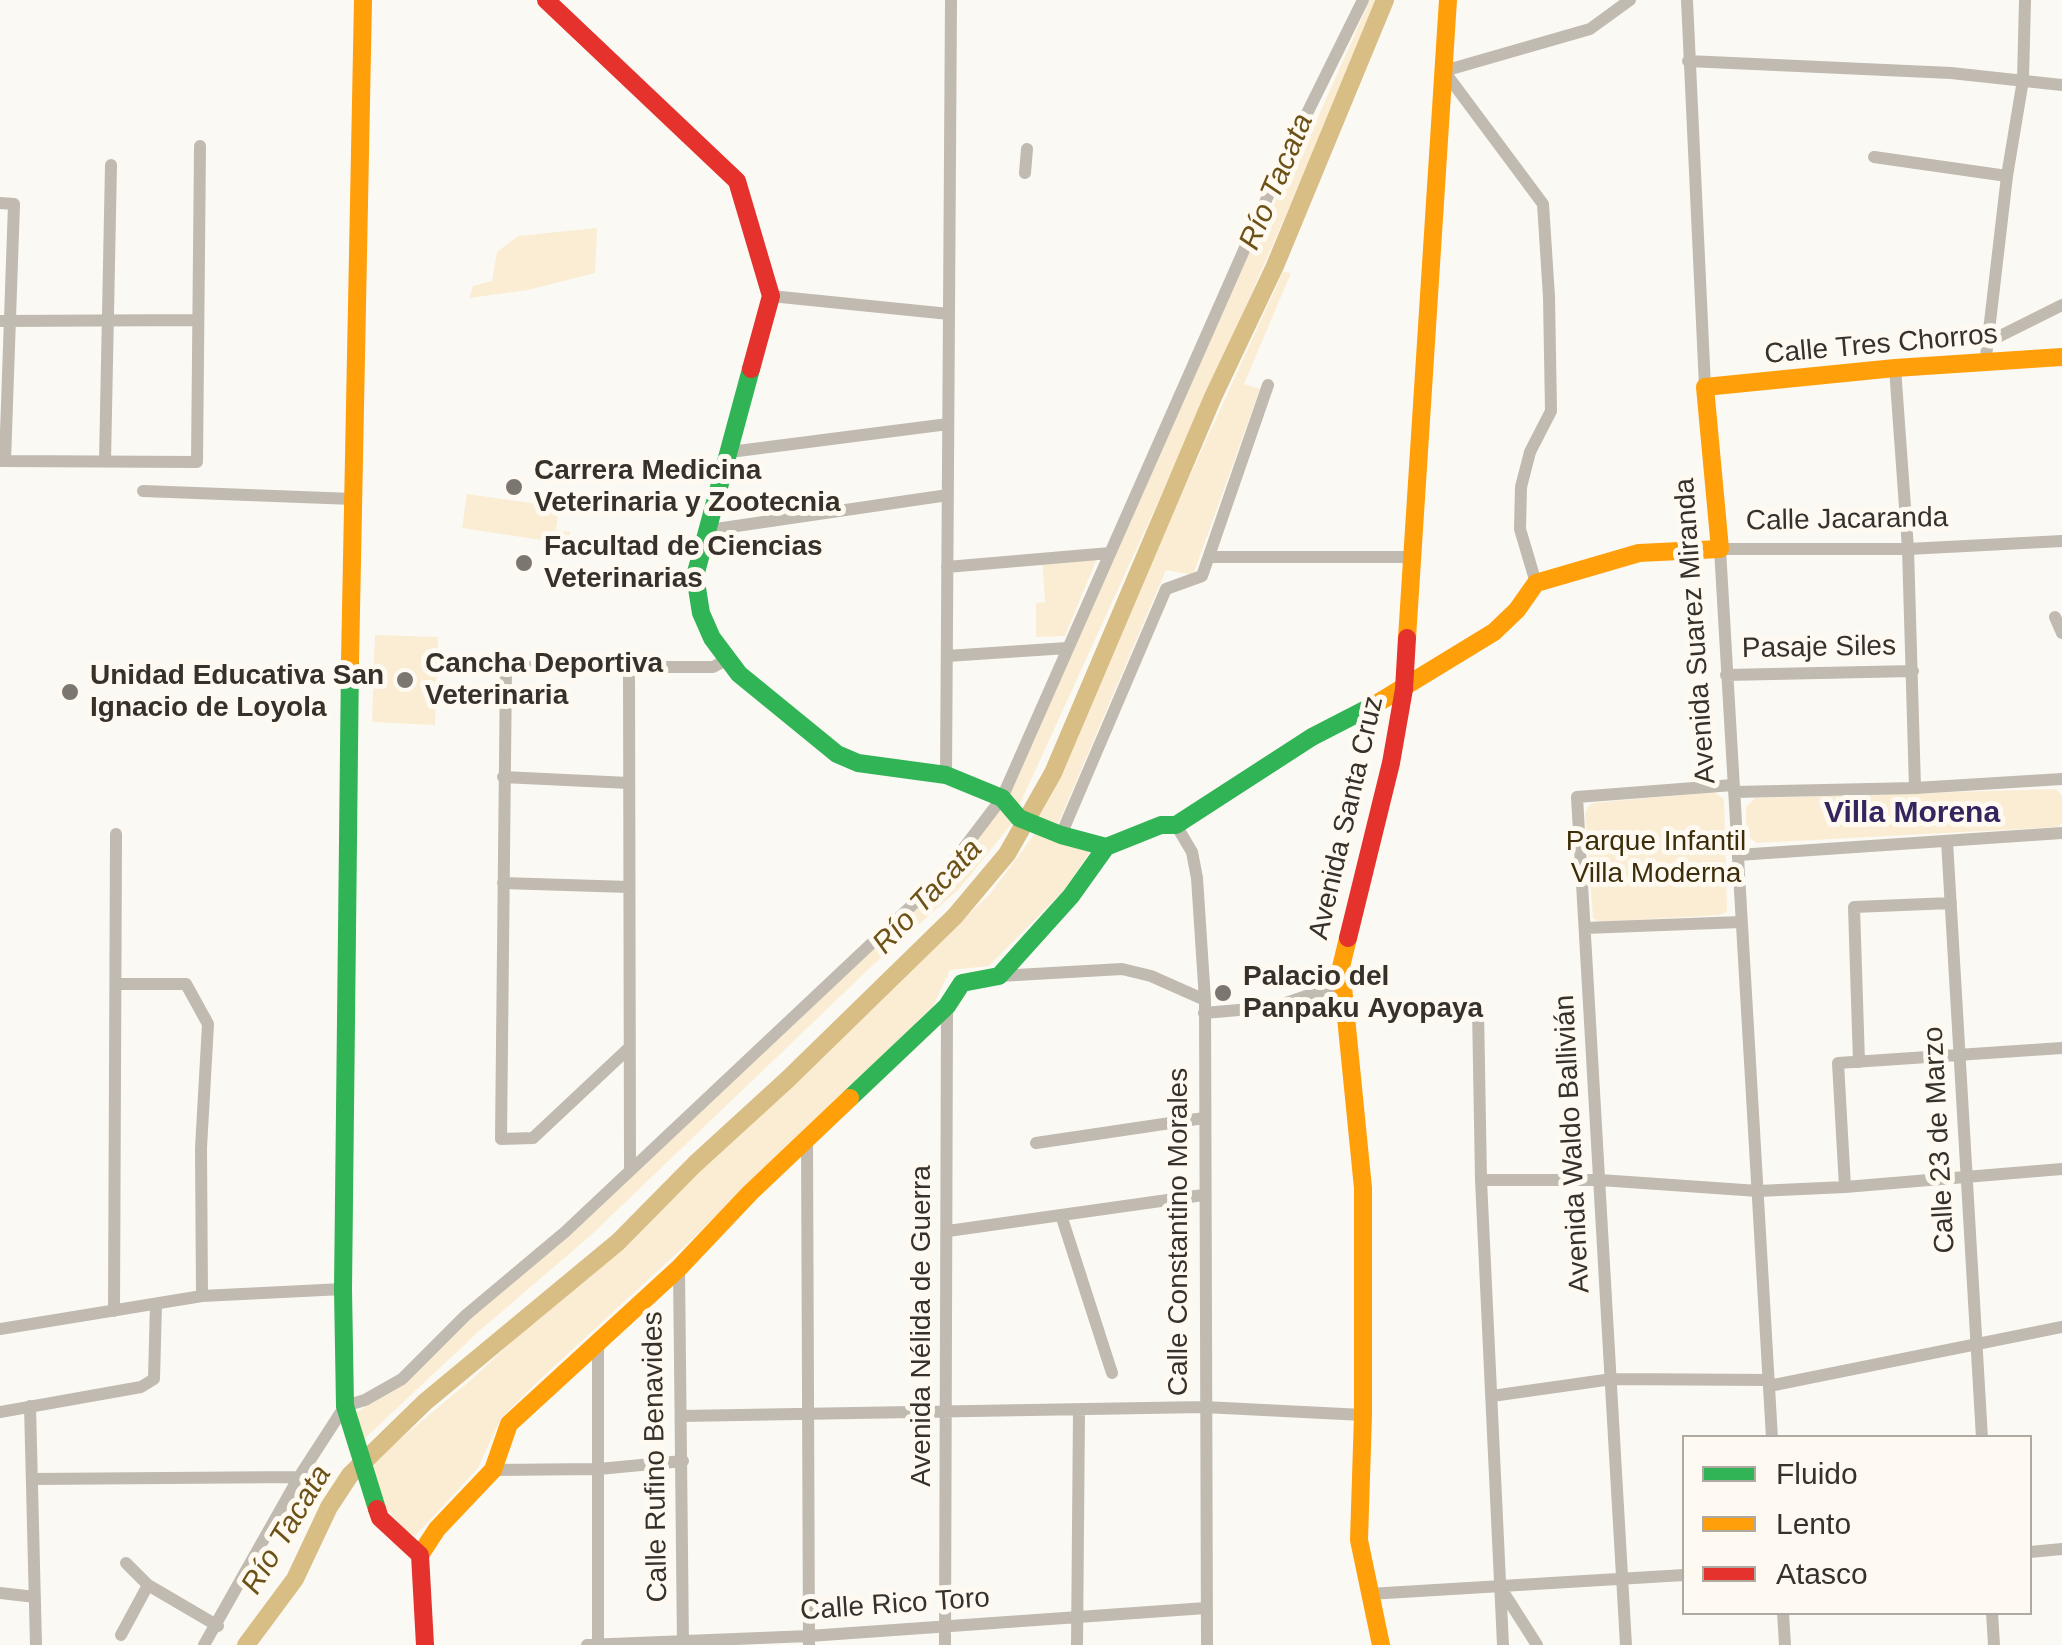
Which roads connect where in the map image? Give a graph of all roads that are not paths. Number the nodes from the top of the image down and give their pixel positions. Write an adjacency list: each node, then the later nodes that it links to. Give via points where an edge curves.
1 (364, 0): 38 (street)
2 (546, 0): 20 (street, via 737,181)
3 (951, 0): 22 (street)
4 (1363, 0): 43 (street, via 1282,164)
5 (1448, 0): 10 (street, Avenida Santa Cruz)
6 (1630, 0): 10 (street, via 1590,28)
7 (1686, 0): 9 (street, Avenida Suarez Miranda)
8 (2025, 0): 11 (street)
9 (1688, 61): 11 (street); 31 (street, Avenida Suarez Miranda)
10 (1444, 71): 45 (street, Avenida Santa Cruz); 47 (street, via 1542,204 1551,411 1530,452 1520,529)
11 (2023, 80): 12 (street); 18 (street)
12 (2062, 85)
13 (200, 146): 24 (street)
14 (1027, 150): 17 (street)
15 (1874, 157): 18 (street)
16 (111, 165): 23 (street)
17 (1025, 172)
18 (2007, 176): 26 (street)
19 (0, 203): 25 (street, via 14,204)
20 (771, 296): 22 (street); 33 (street)
21 (2062, 305): 26 (street)
22 (949, 314): 32 (street)
23 (108, 319): 24 (street); 25 (street); 35 (street)
24 (198, 320): 35 (street, via 196,462)
25 (6, 321): 34 (street)
26 (1988, 342): 28 (street)
27 (2062, 357): 28 (street, Calle Tres Chorros)
28 (1985, 365): 29 (street, Calle Tres Chorros)
29 (1895, 368): 31 (street, Calle Tres Chorros); 42 (street)
30 (1268, 385): 44 (street)
31 (1705, 387): 41 (street, Avenida Suarez Miranda)
32 (948, 424): 33 (street); 37 (street)
33 (730, 452): 39 (street)
34 (2, 461): 35 (street)
35 (104, 462)
36 (143, 491): 38 (street)
37 (948, 495): 39 (street); 46 (street)
38 (354, 500): 100 (street)
39 (709, 530): 52 (street, via 695,576 701,613)
40 (2062, 541): 42 (street, Calle Jacaranda)
41 (1720, 549): 42 (street, Calle Jacaranda); 47 (street, Calle Jacaranda, via 1639,553); 55 (street, Avenida Suarez Miranda)
42 (1908, 549): 54 (street)
43 (1110, 553): 46 (street); 50 (street)
44 (1210, 557): 45 (street); 67 (street, via 1202,576 1166,589)
45 (1413, 557): 56 (street, Avenida Santa Cruz)
46 (947, 566): 51 (street)
47 (1536, 583): 56 (street, via 1494,632)
48 (2055, 617): 49 (street)
49 (2062, 633)
50 (1068, 648): 51 (street); 63 (street)
51 (947, 656): 57 (street)
52 (728, 659): 53 (street, via 712,667); 57 (street, via 837,754)
53 (629, 667): 58 (street, via 506,666); 60 (street)
54 (1913, 671): 55 (street, Pasaje Siles); 61 (street)
55 (1726, 675): 62 (street, Avenida Suarez Miranda)
56 (1404, 689): 64 (street, via 1312,737); 78 (street, Avenida Santa Cruz)
57 (946, 775): 63 (street)
58 (503, 777): 60 (street); 71 (street)
59 (2062, 779): 61 (street)
60 (629, 783): 72 (street)
61 (1915, 788): 62 (street)
62 (1734, 789): 70 (street, Avenida Suarez Miranda); 75 (street, Avenida Waldo Ballivián, via 1577,797)
63 (1002, 798): 67 (street, via 1025,820); 90 (street, via 941,878)
64 (1176, 825): 69 (street); 80 (street, Calle Constantino Morales, via 1198,878)
65 (2062, 832): 68 (street)
66 (116, 834): 77 (street)
67 (1061, 835): 69 (street)
68 (1947, 841): 70 (street); 73 (street, Calle 23 de Marzo)
69 (1106, 847): 76 (street)
70 (1738, 855): 74 (street, Avenida Suarez Miranda)
71 (503, 882): 72 (street); 82 (street, via 501,1139 533,1138)
72 (629, 887): 82 (street)
73 (1951, 904): 84 (street, Calle 23 de Marzo); 85 (street, via 1854,907)
74 (1741, 922): 75 (street); 95 (street, Avenida Suarez Miranda)
75 (1586, 928): 93 (street, Avenida Waldo Ballivián)
76 (999, 976): 79 (street, via 962,984); 80 (street, via 1122,969 1151,976)
77 (116, 984): 101 (street, via 186,984 208,1024); 103 (street)
78 (1342, 984): 80 (street, via 1274,1007); 119 (street, Avenida Santa Cruz, via 1363,1188)
79 (947, 1006): 87 (street); 98 (street, Avenida Nélida de Guerra)
80 (1204, 1007): 86 (street, Calle Constantino Morales)
81 (1478, 1009): 92 (street)
82 (630, 1048): 90 (street)
83 (2062, 1048): 84 (street)
84 (1961, 1054): 85 (street); 91 (street, Calle 23 de Marzo)
85 (1859, 1062): 94 (street, via 1838,1063)
86 (1204, 1118): 88 (street); 96 (street, Calle Constantino Morales)
87 (807, 1138): 99 (street); 118 (street)
88 (1036, 1143)
89 (2062, 1169): 91 (street)
90 (630, 1170): 113 (street, via 402,1379)
91 (1965, 1178): 94 (street); 107 (street, Calle 23 de Marzo)
92 (1482, 1180): 93 (street); 111 (street)
93 (1600, 1180): 95 (street); 109 (street, Avenida Waldo Ballivián)
94 (1845, 1188): 95 (street)
95 (1758, 1191): 110 (street, Avenida Suarez Miranda)
96 (1203, 1195): 97 (street); 114 (street, Calle Constantino Morales)
97 (1061, 1215): 98 (street); 108 (street)
98 (948, 1231): 117 (street, Avenida Nélida de Guerra)
99 (679, 1268): 106 (street); 120 (street, Calle Rufino Benavides)
100 (342, 1289): 101 (street); 113 (street)
101 (202, 1296): 102 (street)
102 (156, 1304): 103 (street); 112 (street, via 154,1379 141,1387)
103 (114, 1311): 105 (street)
104 (2062, 1327): 107 (street)
105 (0, 1329)
106 (598, 1342): 124 (street); 125 (street, via 509,1424)
107 (1977, 1344): 110 (street); 122 (street, Calle 23 de Marzo)
108 (1112, 1373)
109 (1612, 1379): 110 (street); 111 (street); 133 (street, Avenida Waldo Ballivián)
110 (1769, 1383): 121 (street, Avenida Suarez Miranda)
111 (1492, 1396): 135 (street)
112 (30, 1406): 116 (street); 127 (street)
113 (345, 1406): 126 (street); 130 (street, via 380,1518)
114 (1204, 1407): 115 (street); 119 (street); 139 (street, Calle Constantino Morales)
115 (1079, 1410): 117 (street); 142 (street)
116 (0, 1412)
117 (947, 1412): 118 (street); 144 (street, Avenida Nélida de Guerra)
118 (810, 1415): 120 (street); 146 (street)
119 (1363, 1415): 137 (street, Avenida Santa Cruz, via 1359,1540)
120 (681, 1416): 123 (street, Calle Rufino Benavides)
121 (1772, 1435)
122 (1982, 1435)
123 (683, 1462): 124 (street); 147 (street, Calle Rufino Benavides)
124 (600, 1469): 125 (street); 152 (street)
125 (492, 1470): 130 (street)
126 (299, 1478): 127 (street); 143 (street)
127 (32, 1479): 138 (street)
128 (2062, 1549): 129 (street)
129 (2032, 1552)
130 (420, 1555): 150 (street)
131 (126, 1563): 134 (street)
132 (1682, 1576): 133 (street)
133 (1621, 1580): 135 (street); 159 (street, Avenida Waldo Ballivián)
134 (148, 1586): 143 (street); 145 (street)
135 (1501, 1588): 137 (street); 157 (street); 158 (street)
136 (0, 1593): 138 (street)
137 (1369, 1594): 156 (street, Avenida Santa Cruz)
138 (35, 1597): 148 (street)
139 (1206, 1608): 142 (street, Calle Rico Toro); 155 (street, Calle Constantino Morales)
140 (1783, 1615): 160 (street)
141 (1992, 1615): 161 (street)
142 (1077, 1617): 144 (street, Calle Rico Toro); 154 (street)
143 (218, 1626): 149 (street)
144 (945, 1627): 146 (street, Calle Rico Toro); 153 (street, Avenida Nélida de Guerra)
145 (121, 1635)
146 (809, 1640): 147 (street, Calle Rico Toro)
147 (683, 1643): 152 (street, Calle Rico Toro)
148 (36, 1645)
149 (204, 1645)
150 (425, 1645)
151 (586, 1645): 152 (street, Calle Rico Toro)
152 (598, 1645)
153 (946, 1645)
154 (1076, 1645)
155 (1206, 1645)
156 (1381, 1645)
157 (1503, 1645)
158 (1537, 1645)
159 (1626, 1645)
160 (1785, 1645)
161 (1994, 1645)

